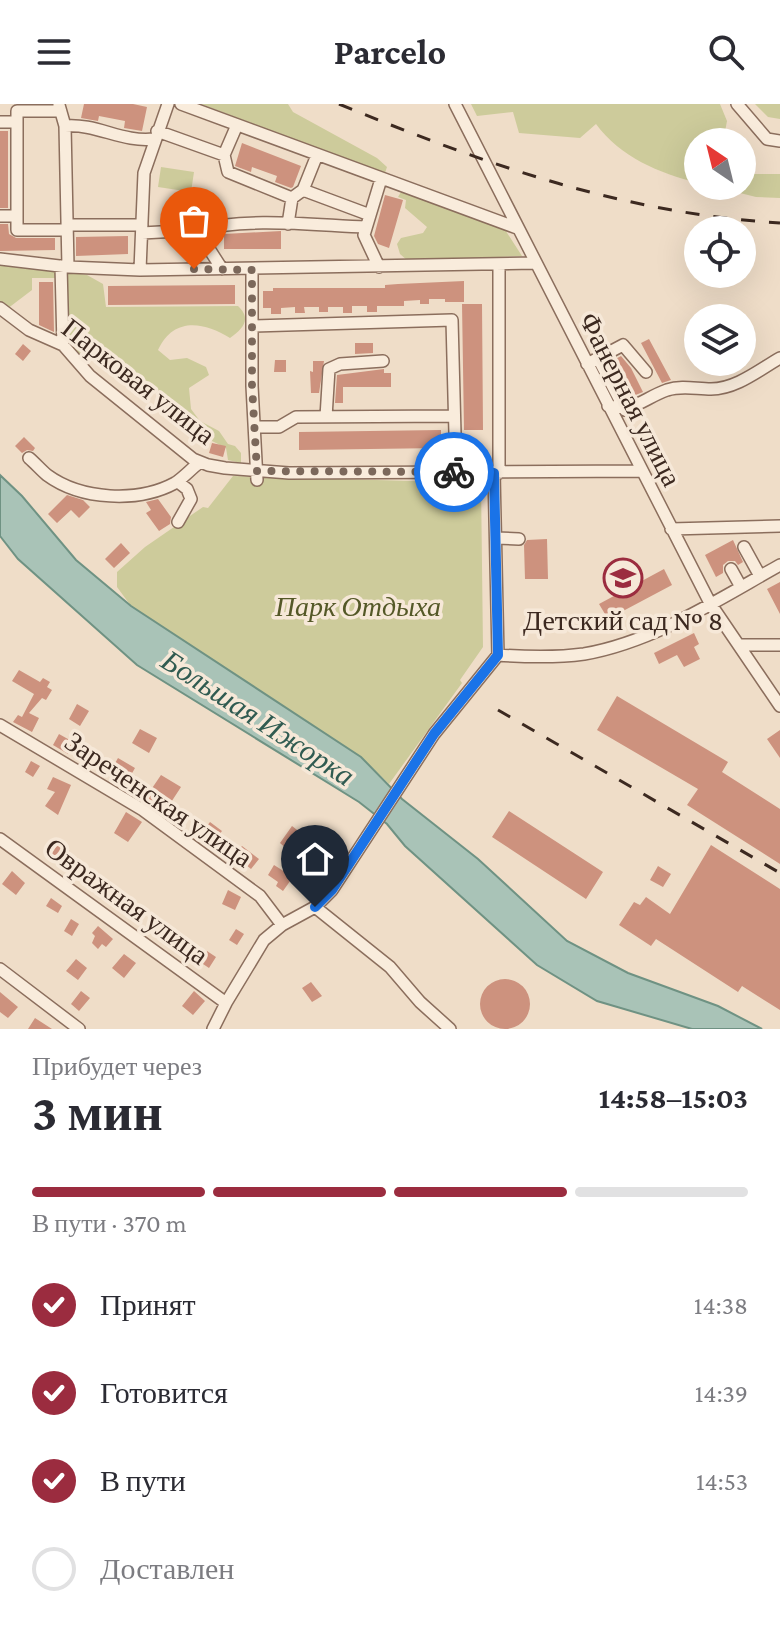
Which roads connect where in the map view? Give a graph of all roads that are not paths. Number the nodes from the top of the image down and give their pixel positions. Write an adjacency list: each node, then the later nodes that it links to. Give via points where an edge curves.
1 (168, 104): 10 (street)
2 (181, 104): 8 (street)
3 (455, 104): 22 (street, Фанерная улица)
4 (737, 104): 11 (street, via 767,139)
5 (59, 107): 7 (street, via 17,111); 9 (street)
6 (0, 122): 7 (street)
7 (17, 122): 18 (street)
8 (237, 125): 12 (street); 13 (street)
9 (65, 126): 10 (street, via 135,140); 21 (street)
10 (156, 135): 12 (street); 23 (street, via 144,173)
11 (780, 141)
12 (224, 155): 16 (street, via 228,172)
13 (317, 155): 14 (street); 15 (street)
14 (381, 179): 19 (street); 22 (street)
15 (303, 190): 16 (street); 19 (street)
16 (292, 198): 20 (street)
17 (0, 216): 18 (street)
18 (17, 216): 21 (street, via 17,230)
19 (368, 221): 20 (street); 29 (street, via 364,235)
20 (288, 224): 24 (street)
21 (67, 227): 23 (street); 28 (street)
22 (517, 228): 26 (street, Фанерная улица)
23 (142, 229): 24 (street); 31 (street)
24 (197, 230): 30 (street)
25 (0, 259): 28 (street)
26 (535, 263): 27 (street); 38 (street, Фанерная улица)
27 (499, 266): 29 (street); 48 (street)
28 (65, 267): 31 (street); 35 (street)
29 (379, 267): 32 (street)
30 (222, 269): 31 (street); 32 (street)
31 (140, 270)
32 (252, 270): 34 (street)
33 (0, 308): 35 (street, Парковая улица, via 29,330)
34 (252, 326): 41 (street, via 452,320); 43 (street)
35 (63, 345): 45 (street, Парковая улица, via 90,376)
36 (780, 358): 40 (street, via 728,386 682,387)
37 (383, 361): 42 (street, via 329,369)
38 (592, 361): 39 (street, via 623,345); 40 (street, Фанерная улица)
39 (646, 372)
40 (617, 406): 46 (street, Фанерная улица)
41 (454, 416): 42 (street); 47 (street)
42 (326, 417): 43 (street, via 296,417 279,427)
43 (255, 427): 49 (street)
44 (29, 458): 50 (street, via 61,483 95,493 142,495)
45 (199, 463): 49 (street, Парковая улица); 50 (street)
46 (641, 471): 48 (street, Парковая улица); 53 (street, Фанерная улица)
47 (456, 472): 48 (street, Парковая улица); 49 (street, Парковая улица)
48 (497, 473): 54 (street)
49 (257, 475)
50 (178, 482): 51 (street, via 191,499)
51 (178, 522)
52 (780, 526): 53 (street)
53 (671, 529): 61 (street, Фанерная улица)
54 (496, 538): 55 (street); 64 (street)
55 (519, 539)
56 (750, 551): 59 (street)
57 (780, 565): 59 (street)
58 (731, 569): 60 (street)
59 (760, 576): 60 (street)
60 (741, 587): 61 (street)
61 (710, 603): 62 (street, Фанерная улица); 64 (street, via 648,634 588,653 545,658)
62 (739, 645): 63 (street); 65 (street, Фанерная улица)
63 (780, 645)
64 (498, 655): 68 (street, via 450,713 332,890)
65 (780, 706)
66 (0, 725): 69 (street, Зареченская улица, via 153,817 260,896)
67 (0, 839): 71 (street, Овражная улица)
68 (315, 907): 69 (street); 74 (street, via 390,967)
69 (282, 925): 71 (street, via 264,940)
70 (0, 969): 72 (street)
71 (226, 1003): 73 (street)
72 (79, 1029)
73 (213, 1029)
74 (450, 1029)

